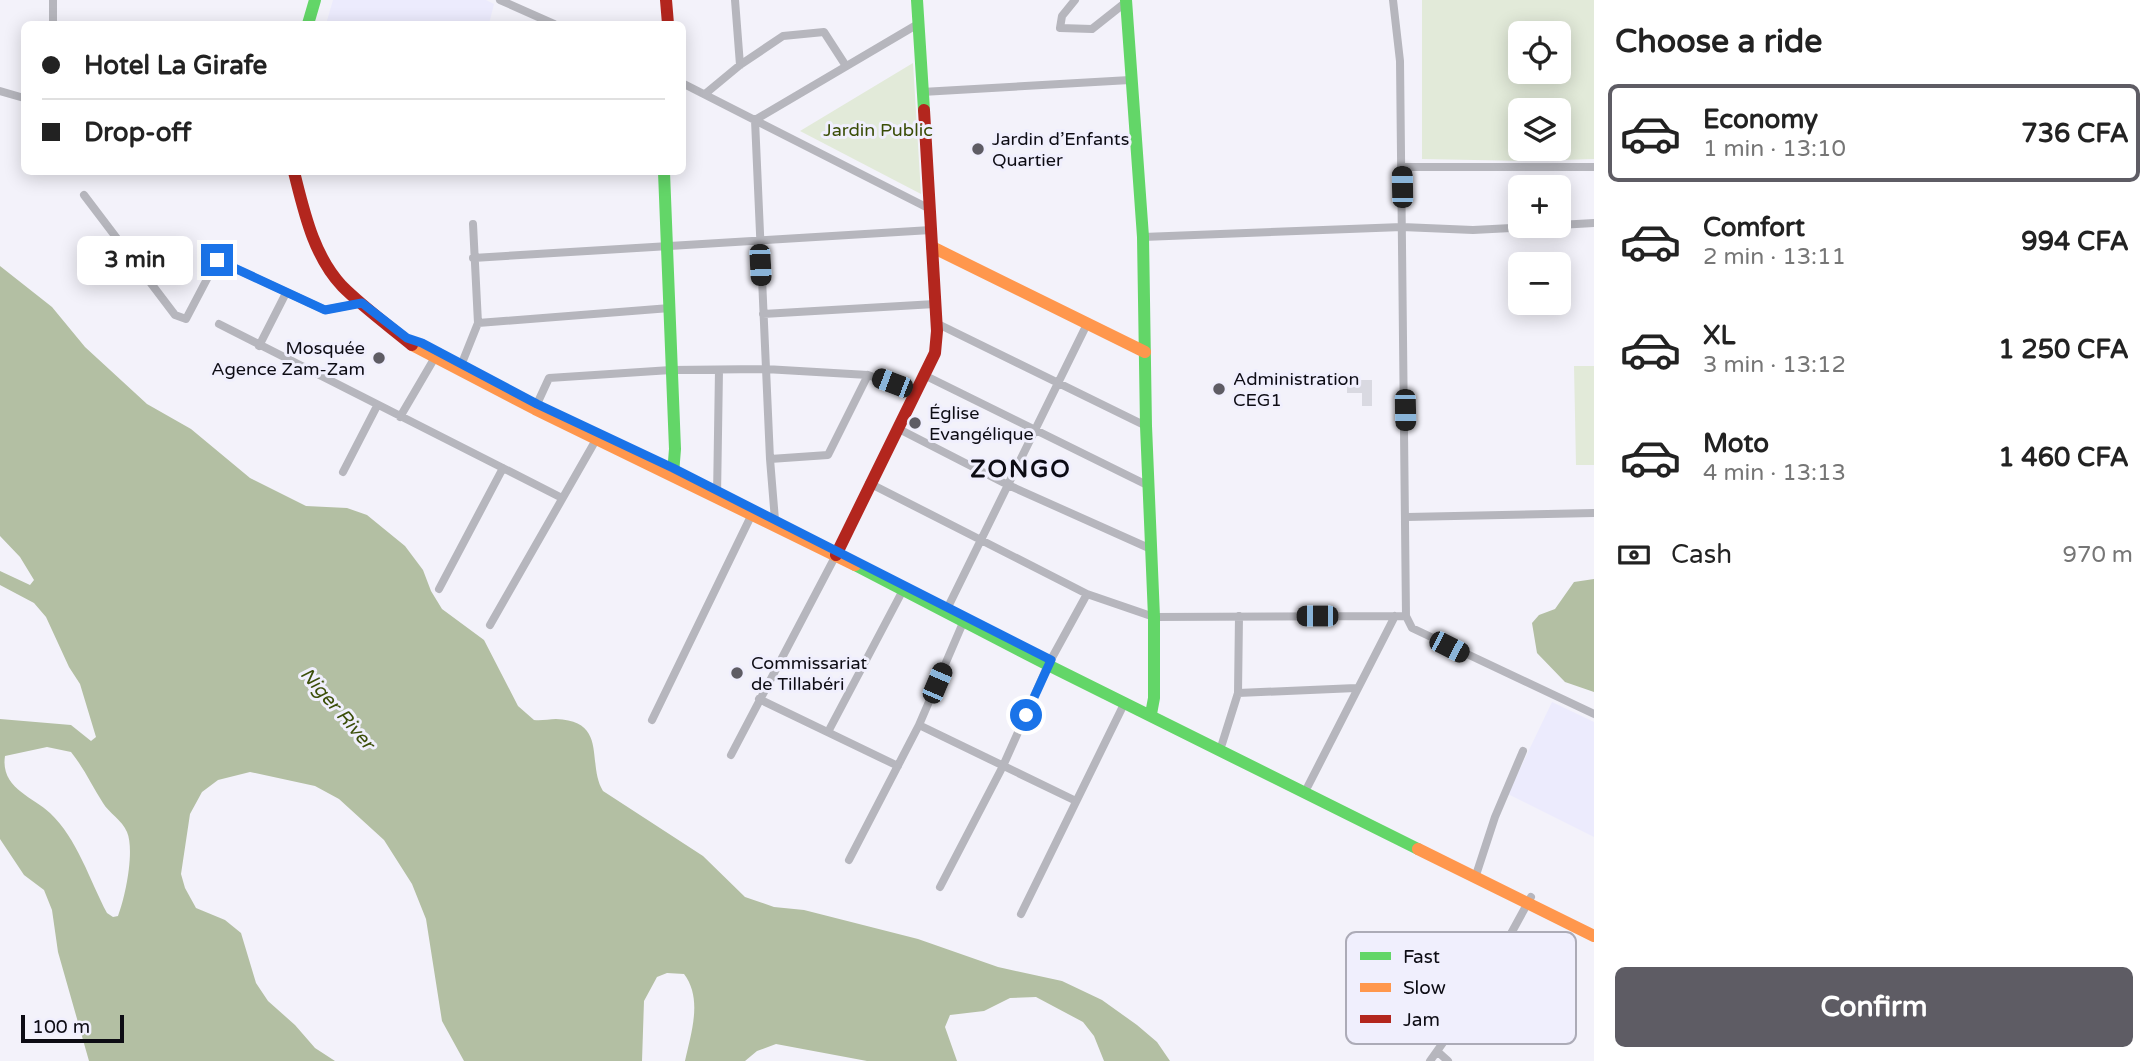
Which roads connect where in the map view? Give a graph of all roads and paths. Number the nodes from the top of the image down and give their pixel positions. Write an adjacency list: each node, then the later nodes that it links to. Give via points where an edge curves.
1 (53, 0): 10 (street)
2 (315, 0): 11 (main road)
3 (500, 0): 12 (street)
4 (666, 0): 13 (main road)
5 (735, 0): 15 (street)
6 (917, 0): 14 (main road)
7 (1075, 0): 9 (street, via 1062,16 1060,28 1092,29)
8 (1393, 0): 24 (street, via 1400,61)
9 (1126, 1): 17 (main road)
10 (53, 21)
11 (309, 21)
12 (547, 21)
13 (668, 21)
14 (918, 24): 16 (street); 20 (main road)
15 (740, 65): 16 (street, via 783,36 824,32); 21 (street)
16 (846, 66): 23 (street)
17 (1130, 80): 20 (street); 36 (main road)
18 (686, 85): 21 (street)
19 (0, 92): 22 (street)
20 (922, 92): 29 (main road)
21 (705, 94): 23 (street)
22 (21, 97)
23 (755, 120): 29 (street); 37 (street)
24 (1401, 167): 25 (street); 33 (street)
25 (1594, 167)
26 (296, 175): 42 (main road, via 323,259 341,285)
27 (664, 175): 38 (main road)
28 (84, 195): 41 (street, via 175,315 186,319 217,260)
29 (930, 209): 35 (main road)
30 (473, 223): 40 (street)
31 (1594, 223): 32 (street)
32 (1571, 224)
33 (1402, 227): 34 (street); 36 (street); 80 (street)
34 (1508, 228)
35 (931, 230): 37 (street); 39 (main road)
36 (1143, 237): 52 (main road)
37 (759, 240): 38 (street); 45 (street)
38 (666, 246): 40 (street); 44 (main road)
39 (933, 247): 43 (main road); 46 (main road)
40 (473, 258): 47 (street)
41 (286, 293): 42 (street, via 325,310); 51 (street)
42 (362, 303): 50 (main road)
43 (935, 304): 45 (street); 48 (main road)
44 (670, 308): 47 (street); 56 (main road)
45 (763, 314): 55 (street)
46 (1088, 322): 52 (main road); 60 (street)
47 (478, 323): 54 (street)
48 (936, 323): 59 (main road, via 935,353); 60 (street)
49 (219, 324): 51 (street)
50 (407, 338): 53 (main road); 54 (main road)
51 (259, 346): 63 (street)
52 (1145, 352): 65 (main road)
53 (434, 359): 64 (street); 68 (main road)
54 (462, 363): 62 (main road)
55 (765, 369): 57 (street); 58 (street); 69 (street)
56 (671, 370): 57 (street); 62 (street, via 549,378); 71 (main road)
57 (719, 370): 76 (street)
58 (868, 374): 61 (street); 69 (street, via 828,455)
59 (924, 374): 61 (main road); 67 (street)
60 (1058, 382): 65 (street); 67 (street)
61 (915, 392): 66 (main road)
62 (537, 404): 71 (main road)
63 (377, 406): 64 (street); 72 (street)
64 (400, 417): 70 (street)
65 (1146, 426): 75 (main road)
66 (897, 428): 73 (main road); 74 (street)
67 (1035, 430): 74 (street); 75 (street)
68 (597, 438): 71 (main road); 77 (street)
69 (770, 459): 81 (street)
70 (502, 468): 77 (street); 85 (street)
71 (673, 471): 76 (main road)
72 (343, 472)
73 (869, 483): 82 (street); 84 (main road)
74 (1008, 485): 82 (street); 83 (street)
75 (1149, 486): 83 (main road)
76 (718, 494): 79 (main road); 81 (main road)
77 (562, 498): 94 (street)
78 (1594, 513): 80 (street)
79 (752, 514): 84 (main road); 102 (street)
80 (1407, 517): 91 (street)
81 (775, 520): 84 (main road)
82 (981, 540): 87 (street); 88 (street)
83 (1152, 549): 92 (main road)
84 (837, 553): 86 (main road); 88 (main road); 98 (street)
85 (439, 589)
86 (903, 590): 93 (main road); 104 (street)
87 (1087, 594): 92 (street); 95 (street)
88 (948, 607): 93 (main road)
89 (1395, 615): 90 (street); 91 (street); 96 (street)
90 (1239, 616): 92 (street); 97 (street)
91 (1406, 616): 101 (street, via 1412,628)
92 (1153, 617): 100 (main road)
93 (965, 618): 95 (main road); 103 (street)
94 (491, 625)
95 (1049, 662): 99 (main road); 100 (main road); 109 (street)
96 (1356, 688): 97 (street); 110 (street)
97 (1238, 693): 105 (street)
98 (759, 699): 104 (street); 107 (street)
99 (1125, 702): 100 (main road); 111 (street)
100 (1152, 711): 105 (main road); 113 (main road)
101 (1594, 714)
102 (652, 720)
103 (919, 724): 108 (street); 109 (street)
104 (828, 732): 108 (street)
105 (1222, 744): 110 (main road)
106 (1523, 751): 113 (street)
107 (730, 755)
108 (898, 766): 112 (street)
109 (1003, 766): 111 (street); 114 (street)
110 (1308, 786): 113 (main road)
111 (1076, 801): 116 (street)
112 (849, 860)
113 (1477, 873): 115 (main road)
114 (940, 887)
115 (1530, 899): 117 (main road); 118 (street); 119 (main road)
116 (1021, 914)
117 (1594, 930)
118 (1512, 932)
119 (1594, 936)
120 (1443, 1044): 121 (street)
121 (1438, 1052): 122 (street); 123 (street)
122 (1430, 1061)
123 (1448, 1061)

